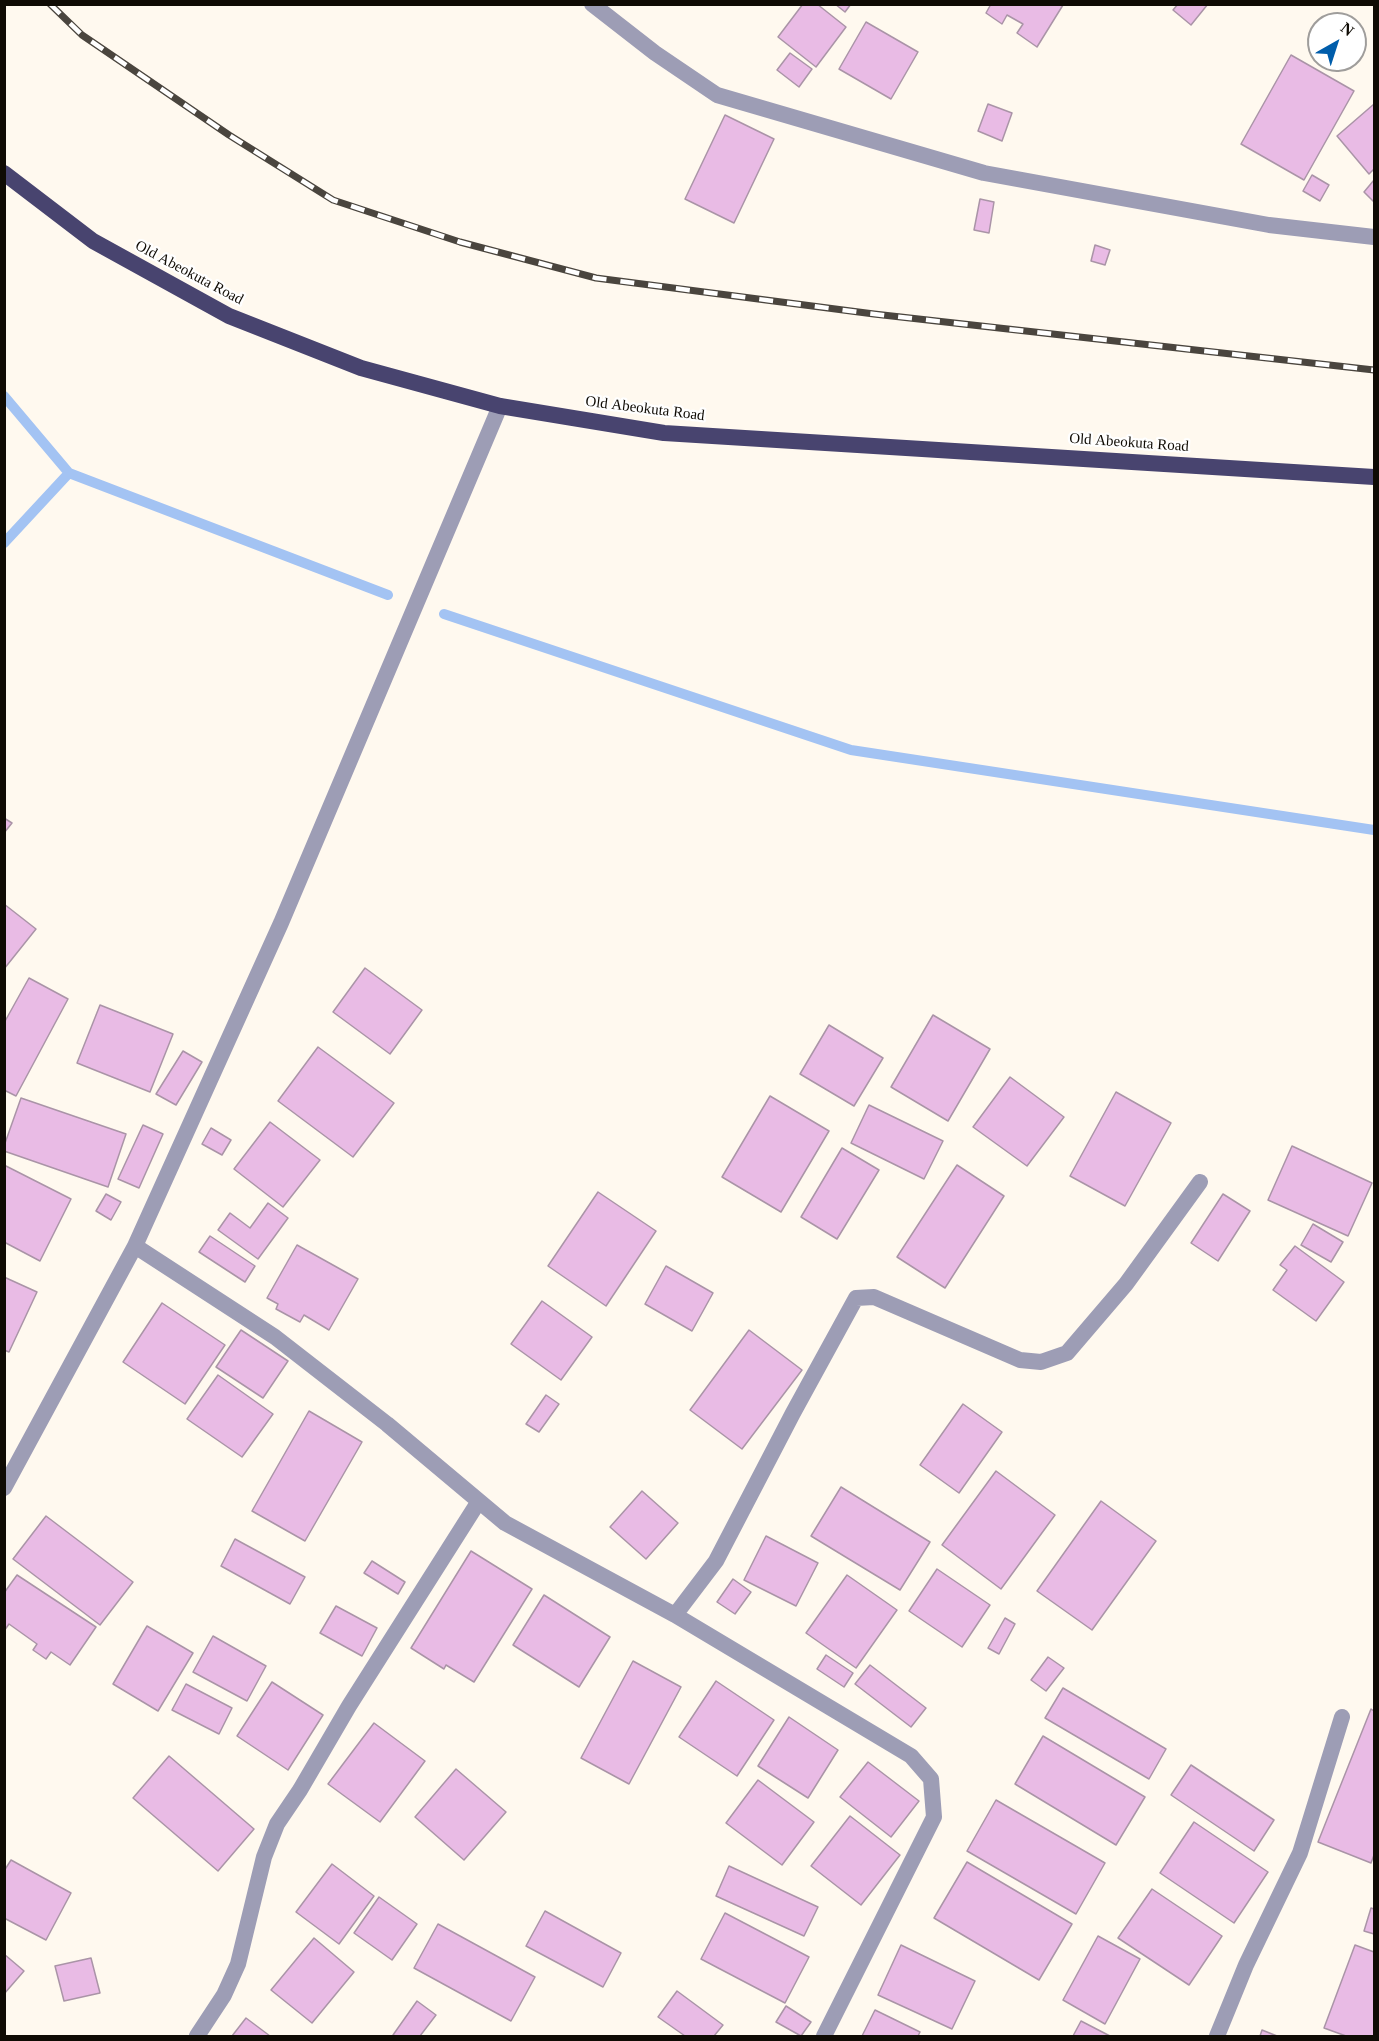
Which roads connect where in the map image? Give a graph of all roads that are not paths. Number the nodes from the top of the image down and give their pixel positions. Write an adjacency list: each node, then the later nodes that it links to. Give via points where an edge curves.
1 (592, 4): 3 (street, via 717,95 984,173 1269,225)
2 (4, 173): 4 (highway, Old Abeokuta Road, via 93,241 229,316 361,368)
3 (1374, 237)
4 (500, 406): 5 (highway, Old Abeokuta Road, via 664,433); 7 (street, via 281,923)
5 (1374, 477)
6 (1200, 1182): 10 (street, via 1119,1293 1067,1353 1050,1359 1020,1360 874,1297 855,1298 716,1562)
7 (135, 1246): 8 (street); 9 (street, via 275,1337)
8 (4, 1488)
9 (479, 1501): 10 (street, via 505,1523); 12 (street, via 277,1824 264,1857 238,1964)
10 (675, 1615): 13 (street, via 911,1756 931,1779 934,1817)
11 (1342, 1717): 14 (street, via 1300,1854 1246,1965)
12 (197, 2037)
13 (824, 2037)
14 (1217, 2037)

